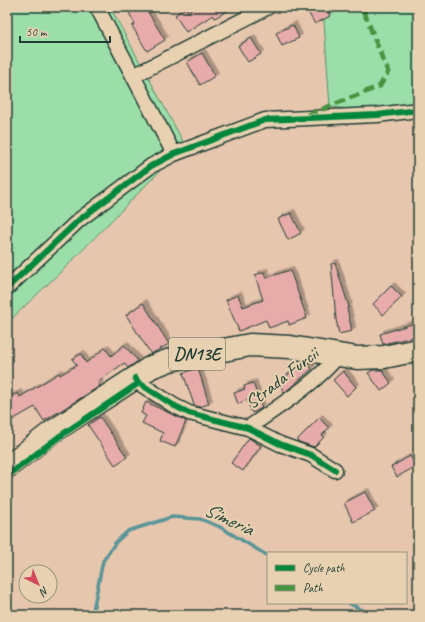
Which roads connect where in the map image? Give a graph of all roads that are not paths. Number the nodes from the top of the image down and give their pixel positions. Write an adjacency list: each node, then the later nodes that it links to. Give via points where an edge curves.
1 (97, 7): 3 (street)
2 (268, 7): 3 (street)
3 (133, 76): 5 (street)
4 (418, 110): 5 (street, via 377,115 266,120)
5 (174, 154): 6 (street, via 151,166 79,220)
6 (7, 288)
7 (418, 350): 8 (main road, DN13E, via 372,358)
8 (338, 356): 9 (main road, DN13E, via 290,347 250,345 170,360 150,367); 10 (street, Strada Furcii, via 307,386)
9 (134, 378): 10 (street, Strada Furcii, via 189,413); 11 (main road, DN13E, via 52,432)
10 (248, 428): 12 (street, Strada Furcii, via 280,444 311,455)
11 (7, 467)
12 (335, 470)

